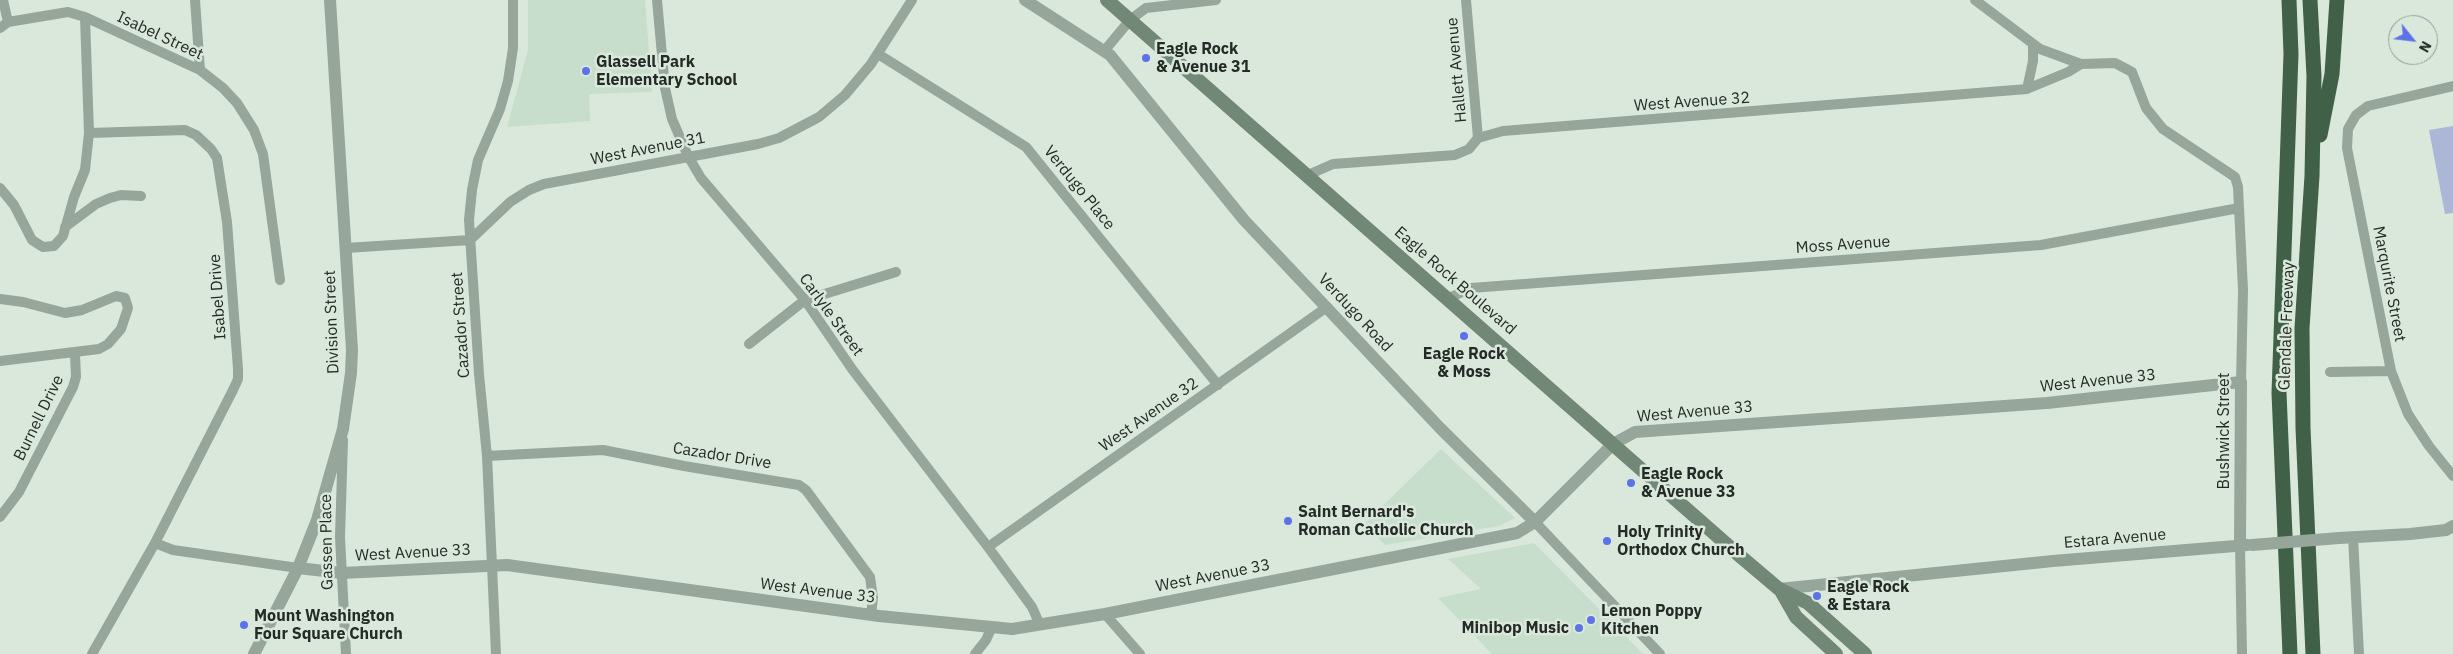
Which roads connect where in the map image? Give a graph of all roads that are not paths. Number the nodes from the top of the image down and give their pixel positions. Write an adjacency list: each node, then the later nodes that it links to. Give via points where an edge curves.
1 (3, 0): 18 (street)
2 (195, 0): 24 (street)
3 (330, 0): 37 (street, Division Street)
4 (513, 0): 36 (street, Cazador Street, via 515,31 511,64 500,109 475,173)
5 (657, 0): 29 (street, Carlyle Street, via 664,88 672,119)
6 (912, 0): 21 (street, West Avenue 31)
7 (1026, 0): 20 (street, Verdugo Road)
8 (1107, 0): 17 (main road, Eagle Rock Boulevard)
9 (1216, 0): 17 (street, via 1152,5)
10 (1466, 0): 28 (street, Hallett Avenue)
11 (1975, 0): 19 (street)
12 (2278, 0): 22 (highway)
13 (2289, 0): 22 (highway, Glendale Freeway)
14 (2310, 0): 31 (highway, Glendale Freeway, via 2314,76)
15 (2337, 0): 31 (highway, via 2332,74)
16 (85, 17): 18 (street, Isabel Street, via 63,11); 24 (street, Isabel Street); 27 (street)
17 (1130, 20): 20 (street); 30 (main road, Eagle Rock Boulevard)
18 (4, 25)
19 (2033, 44): 23 (street); 26 (street)
20 (1104, 50): 43 (street, Verdugo Road, via 1244,220)
21 (878, 54): 29 (street, West Avenue 31, via 845,96 802,127 758,144); 50 (street, Verdugo Place, via 1026,147)
22 (2290, 54): 80 (highway, Glendale Freeway, via 2279,393)
23 (2081, 64): 26 (street, West Avenue 32); 34 (street, Bushwick Street, via 2115,63 2132,72 2146,108 2163,129 2234,177)
24 (200, 70): 39 (street, Isabel Street, via 237,103 254,130 263,154)
25 (2453, 86): 47 (street, Marqurite Street, via 2368,106 2356,115 2348,129 2347,148)
26 (2027, 89): 28 (street, West Avenue 32, via 1503,132)
27 (89, 133): 35 (street, via 85,170); 59 (street, Isabel Drive, via 185,130 196,135 214,152 220,177 234,289 238,379)
28 (1478, 138): 30 (street, West Avenue 32, via 1469,149 1455,155 1333,164)
29 (688, 156): 36 (street, West Avenue 31, via 536,187 510,202); 42 (street, Carlyle Street, via 712,192)
30 (1308, 175): 40 (main road, Eagle Rock Boulevard)
31 (2312, 176): 81 (highway, Glendale Freeway, via 2302,337)
32 (0, 188): 35 (street, via 14,204 37,245 54,246 63,236)
33 (141, 196): 35 (street, via 110,198)
34 (2239, 208): 40 (street, Moss Avenue, via 2041,245 1471,288); 49 (street, Bushwick Street, via 2243,290)
35 (65, 226)
36 (470, 240): 37 (street); 53 (street, Cazador Street)
37 (346, 248): 51 (street, Division Street, via 352,350)
38 (896, 272): 42 (street)
39 (280, 280)
40 (1449, 298): 52 (main road, Eagle Rock Boulevard)
41 (0, 299): 45 (street, via 65,313 82,310 116,296 125,298 128,308 121,329 108,344 91,352)
42 (804, 300): 44 (street); 61 (street, Carlyle Street, via 857,376)
43 (1326, 307): 50 (street, West Avenue 32); 56 (street, Verdugo Road, via 1440,428)
44 (749, 344)
45 (75, 354): 46 (street); 55 (street, Burnell Drive, via 73,388 19,492)
46 (0, 361)
47 (2391, 371): 48 (street); 54 (street, Marqurite Street, via 2408,414)
48 (2330, 372)
49 (2241, 382): 52 (street, West Avenue 33, via 2047,403 1635,432); 60 (street, Bushwick Street)
50 (1218, 385): 61 (street, West Avenue 32)
51 (343, 430): 63 (street, Division Street, via 330,482); 64 (street, Gassen Place)
52 (1613, 444): 56 (street, West Avenue 33); 65 (main road, Eagle Rock Boulevard)
53 (487, 456): 62 (street, Cazador Street); 66 (street, Cazador Drive, via 603,450 799,485 870,577)
54 (2453, 476)
55 (0, 517)
56 (1535, 522): 67 (street, West Avenue 33, via 1517,533); 76 (street, Verdugo Road)
57 (2453, 526): 58 (street, Estara Avenue, via 2446,530)
58 (2353, 537): 60 (street, Estara Avenue, bridge); 82 (street)
59 (155, 543): 63 (street, West Avenue 33, via 172,550); 70 (street, Isabel Drive)
60 (2246, 545): 65 (street, Estara Avenue); 79 (street, Bushwick Street)
61 (988, 546): 68 (street, Carlyle Street, via 1032,607)
62 (492, 564): 64 (street, West Avenue 33); 66 (street, West Avenue 33); 73 (street, Cazador Street)
63 (298, 568): 64 (street, West Avenue 33); 71 (street, Division Street)
64 (342, 573): 72 (street, Gassen Place)
65 (1780, 588): 77 (main road, Eagle Rock Boulevard, via 1796,617); 78 (main road, Eagle Rock Boulevard, via 1808,603)
66 (871, 614): 69 (street, West Avenue 33)
67 (1105, 614): 68 (street, West Avenue 33); 75 (street)
68 (1040, 625): 69 (street, West Avenue 33)
69 (991, 629): 74 (street)
70 (92, 654)
71 (254, 654)
72 (346, 654)
73 (496, 654)
74 (974, 654)
75 (1140, 654)
76 (1660, 654)
77 (1836, 654)
78 (1865, 654)
79 (2242, 654)
80 (2290, 654)
81 (2313, 654)
82 (2359, 654)

